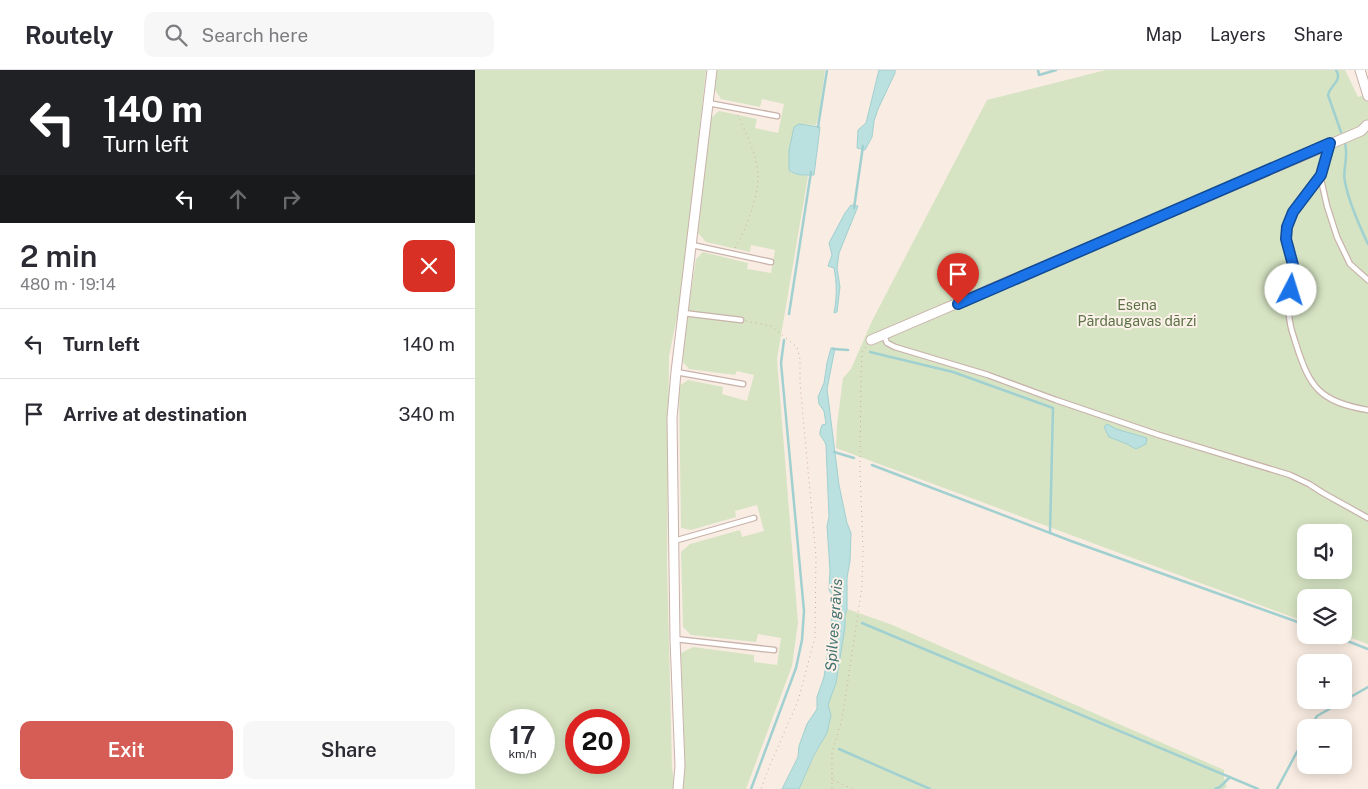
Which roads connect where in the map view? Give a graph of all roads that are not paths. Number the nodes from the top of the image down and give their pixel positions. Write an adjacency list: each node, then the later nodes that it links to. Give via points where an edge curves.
1 (712, 70): 4 (street)
2 (1360, 70): 3 (street)
3 (1368, 96)
4 (708, 103): 5 (lane); 9 (street)
5 (777, 116)
6 (1366, 126): 7 (street)
7 (1330, 143): 8 (lane); 14 (street)
8 (1321, 175): 11 (lane, via 1337,237 1349,264); 18 (lane, via 1293,212 1287,227 1286,239 1293,265 1289,320 1303,367 1313,385 1340,404)
9 (692, 245): 10 (lane); 12 (street)
10 (771, 262)
11 (1368, 280)
12 (683, 313): 13 (lane); 16 (street)
13 (741, 320)
14 (887, 334): 15 (street); 20 (lane, via 887,343 895,347 1290,475)
15 (871, 340)
16 (675, 372): 17 (lane); 21 (street, via 672,418)
17 (743, 384)
18 (1368, 410)
19 (754, 518): 21 (lane)
20 (1368, 518)
21 (674, 541): 22 (street)
22 (675, 639): 23 (lane); 24 (street)
23 (774, 650)
24 (678, 789)

